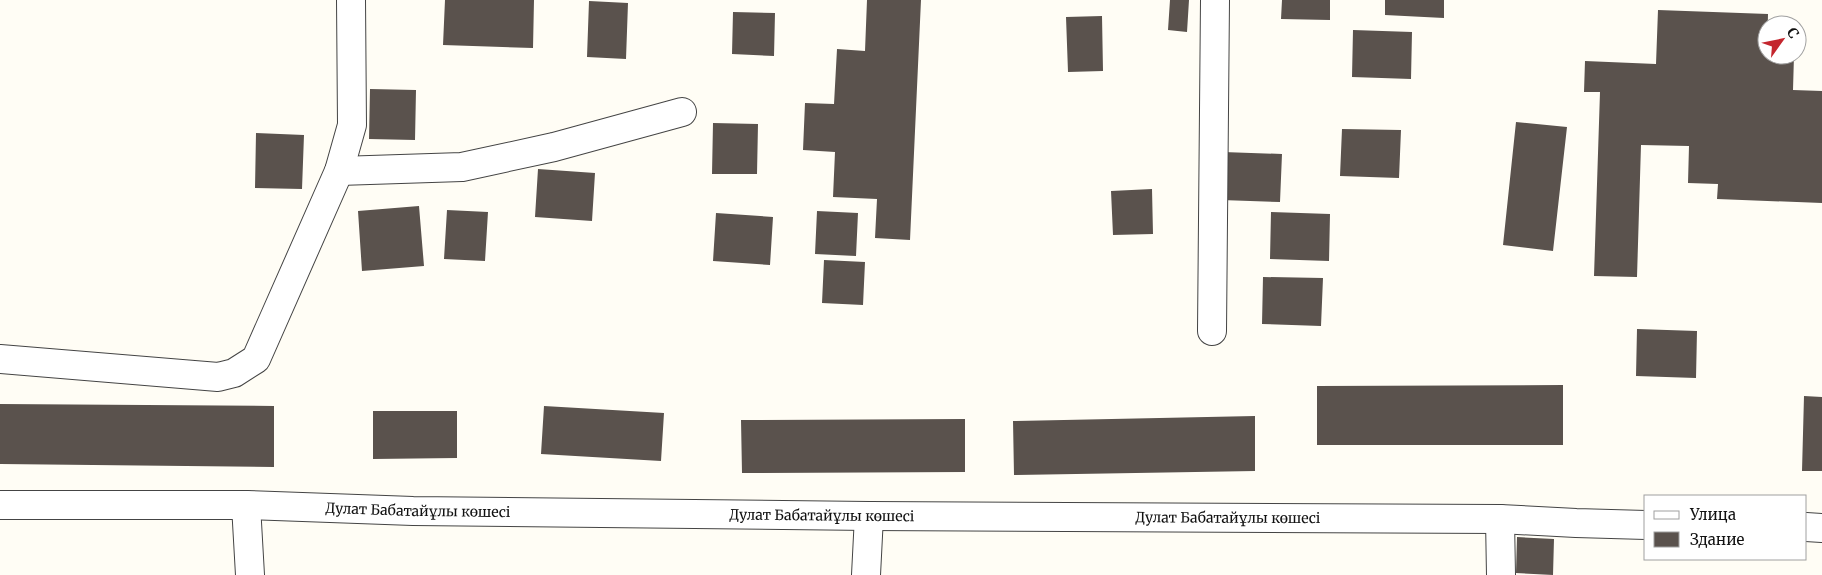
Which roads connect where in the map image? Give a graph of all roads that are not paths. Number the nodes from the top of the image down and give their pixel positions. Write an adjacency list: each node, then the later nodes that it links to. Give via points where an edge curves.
1 (350, 0): 4 (street, via 352,125)
2 (1215, 0): 5 (street)
3 (682, 112): 4 (street, via 554,147 462,167)
4 (339, 171): 6 (street, via 256,359 234,373 218,377)
5 (1212, 330)
6 (0, 358)
7 (0, 505): 8 (street, Дулат Бабатайұлы көшесі)
8 (246, 505): 9 (street, Дулат Бабатайұлы көшесі, via 413,511); 14 (street)
9 (869, 516): 10 (street, Дулат Бабатайұлы көшесі); 15 (street)
10 (1500, 519): 11 (street, Дулат Бабатайұлы көшесі); 16 (street)
11 (1644, 525)
12 (1807, 527): 13 (street)
13 (1822, 528)
14 (250, 575)
15 (866, 575)
16 (1501, 575)

